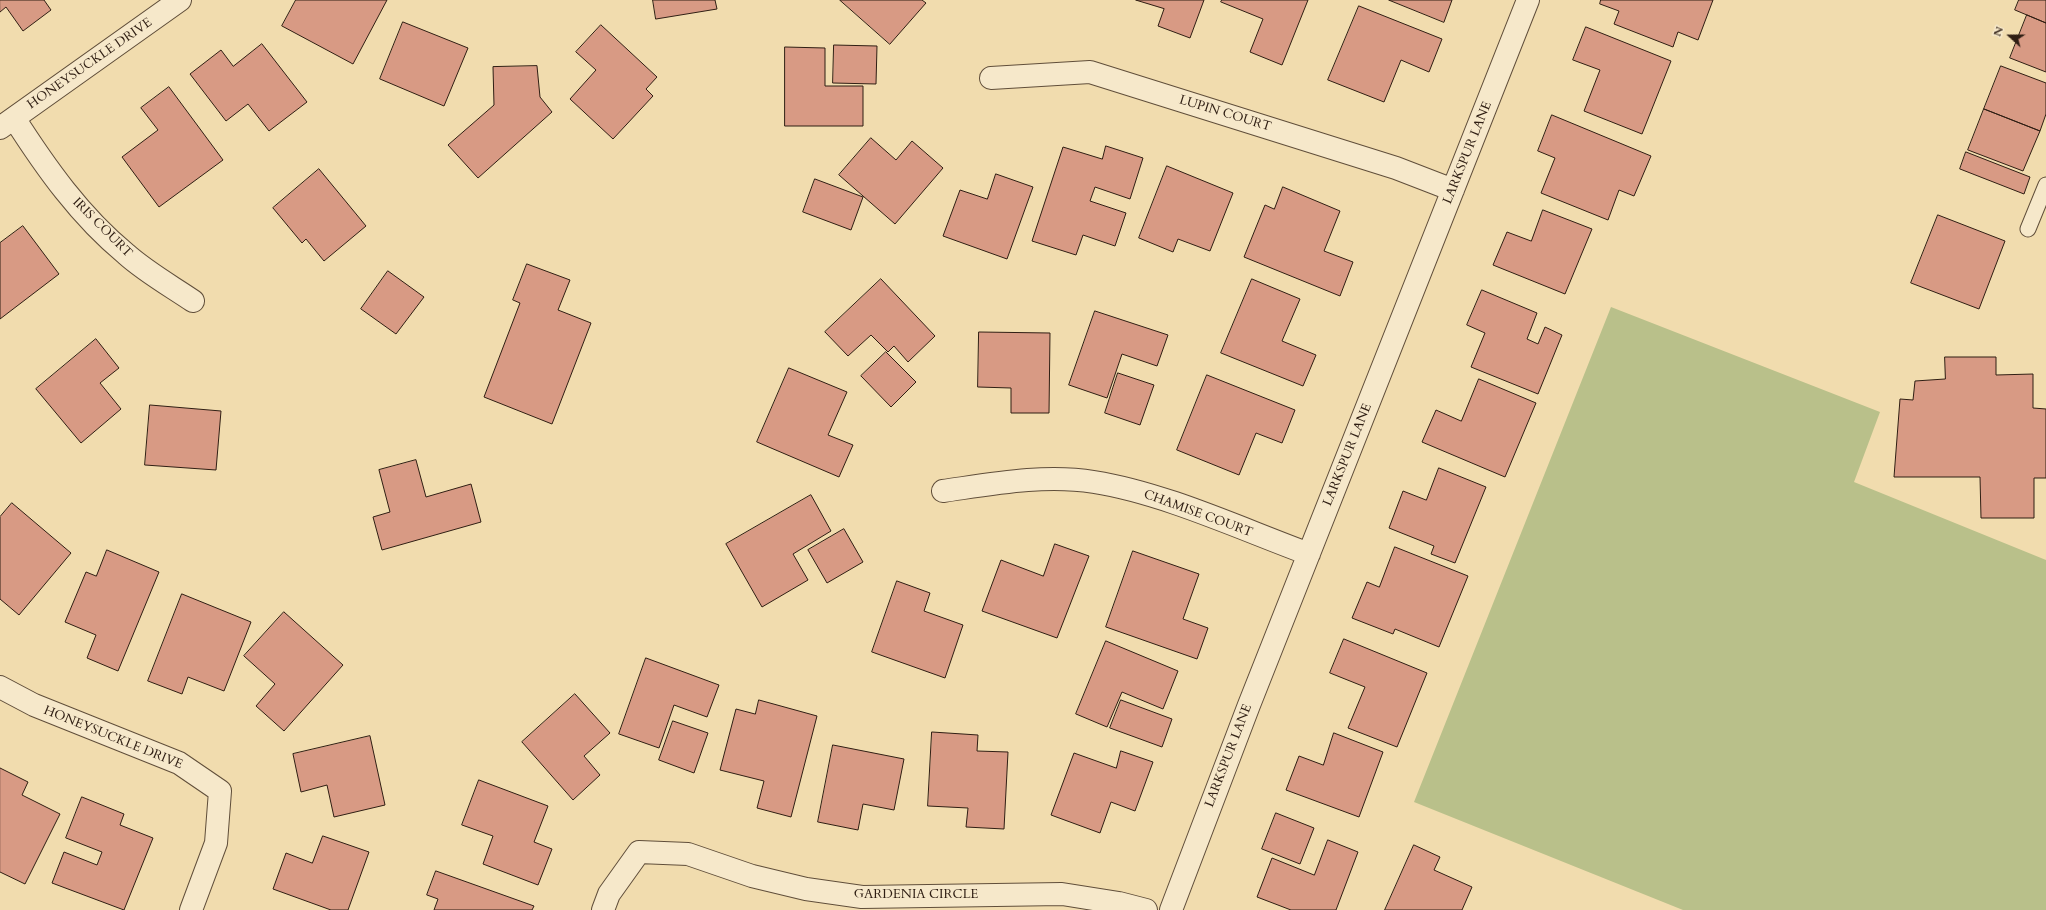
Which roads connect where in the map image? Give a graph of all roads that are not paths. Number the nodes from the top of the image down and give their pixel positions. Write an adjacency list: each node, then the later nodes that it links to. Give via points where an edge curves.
1 (180, 0): 4 (street, HONEYSUCKLE DRIVE)
2 (1528, 0): 6 (street, LARKSPUR LANE)
3 (991, 78): 6 (street, LUPIN COURT, via 1090,72 1396,168)
4 (7, 123): 8 (street, IRIS COURT, via 84,214 126,255)
5 (2046, 185): 7 (lane)
6 (1453, 190): 10 (street, LARKSPUR LANE)
7 (2028, 229)
8 (193, 301)
9 (943, 491): 10 (street, CHAMISE COURT, via 1030,480 1093,482 1159,498)
10 (1309, 554): 15 (street, LARKSPUR LANE)
11 (0, 687): 12 (street, HONEYSUCKLE DRIVE, via 34,705 179,763 220,791 216,843)
12 (191, 910)
13 (603, 910): 14 (street, GARDENIA CIRCLE, via 609,894 639,852 688,854 752,876 806,889 862,897 1062,894)
14 (1146, 910)
15 (1171, 910)

